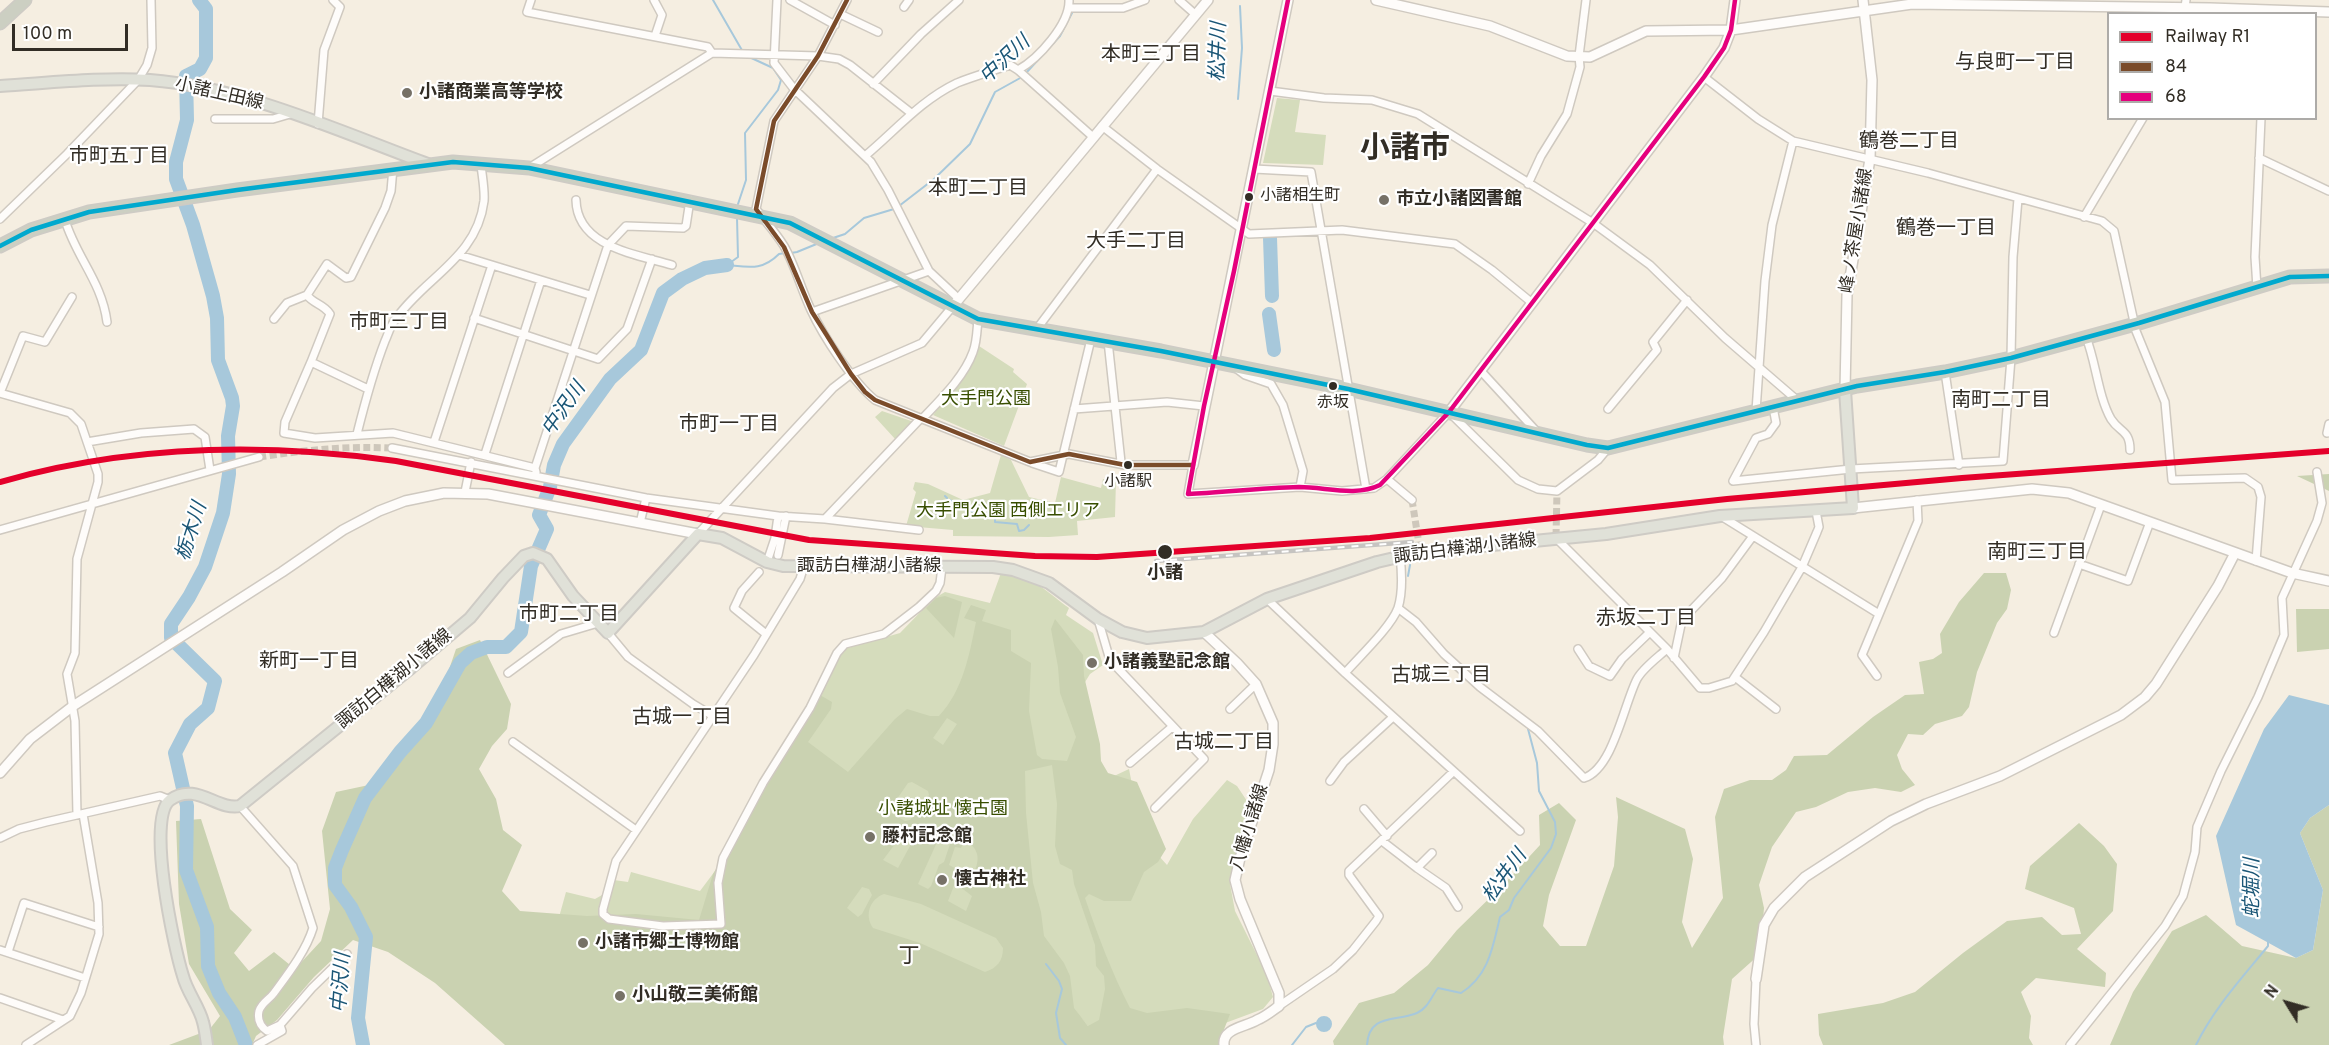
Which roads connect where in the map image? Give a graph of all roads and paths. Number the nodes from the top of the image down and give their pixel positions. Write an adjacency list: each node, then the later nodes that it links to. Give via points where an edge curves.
1 (25, 0): 29 (highway)
2 (151, 0): 40 (street, via 152,48)
3 (333, 0): 50 (street, via 340,8 324,50)
4 (531, 0): 33 (street, via 527,12)
5 (654, 0): 33 (street, via 662,15)
6 (777, 0): 35 (street)
7 (790, 0): 30 (street)
8 (848, 0): 27 (street)
9 (909, 0): 22 (street)
10 (959, 0): 41 (street)
11 (1069, 0): 24 (street)
12 (1145, 0): 24 (street, via 1123,8)
13 (1179, 0): 28 (street)
14 (1208, 0): 28 (street)
15 (1288, 0): 44 (street)
16 (1376, 0): 37 (street, via 1490,26 1567,56)
17 (1586, 0): 37 (street)
18 (1735, 0): 31 (street)
19 (1900, 3): 20 (street); 21 (street)
20 (2012, 3): 23 (street)
21 (1864, 5): 31 (street); 56 (street, 峰ノ茶屋小諸線, via 1872,80)
22 (904, 7)
23 (2185, 7): 25 (street)
24 (1070, 8): 38 (street, via 1053,38)
25 (2265, 11): 26 (street)
26 (2329, 12)
27 (840, 14): 30 (street); 32 (street)
28 (1197, 15): 51 (street)
29 (0, 23)
30 (835, 25): 36 (street)
31 (1731, 30): 37 (street, via 1646,31 1590,57); 39 (street)
32 (878, 32)
33 (655, 36): 34 (street, via 708,47)
34 (712, 52): 35 (street); 60 (street)
35 (773, 55): 36 (street); 43 (street, via 774,63)
36 (819, 56): 41 (street, via 839,59); 43 (street)
37 (1579, 56): 63 (street, via 1580,67 1567,114)
38 (1019, 72): 45 (street, via 1010,65 957,83); 52 (street)
39 (1704, 77): 53 (street); 72 (street)
40 (138, 80): 42 (main road, 小諸上田線); 46 (main road, 小諸上田線, via 197,87); 70 (street)
41 (873, 84): 45 (street)
42 (0, 86)
43 (794, 89): 54 (street); 68 (street, via 774,121 756,209)
44 (1270, 91): 62 (street); 63 (street, via 1372,100 1418,114)
45 (911, 113): 54 (street)
46 (290, 114): 47 (street, via 273,119); 50 (main road, 小諸上田線)
47 (215, 119)
48 (2142, 120): 69 (street)
49 (2261, 120): 55 (street)
50 (318, 124): 57 (main road, 小諸上田線)
51 (1102, 126): 52 (street); 61 (street)
52 (1093, 137): 91 (street)
53 (1793, 141): 56 (street); 108 (street, via 1772,225)
54 (865, 156): 81 (street, via 888,190)
55 (2259, 158): 64 (street); 85 (street)
56 (1870, 159): 67 (street); 114 (street, 峰ノ茶屋小諸線, via 1847,295)
57 (428, 164): 58 (highway); 59 (highway)
58 (481, 164): 60 (highway); 77 (street, via 484,199 480,220 472,240)
59 (393, 168): 71 (highway, via 89,212); 86 (street, via 385,208 351,277 346,278 327,264)
60 (529, 168): 66 (highway)
61 (1157, 169): 73 (street); 98 (street)
62 (1254, 169): 73 (street); 74 (street, via 1311,172)
63 (1528, 184): 72 (street)
64 (2329, 191)
65 (576, 200): 75 (street, via 582,225)
66 (690, 200): 68 (highway); 75 (street, via 687,226 626,226)
67 (2018, 200): 69 (street); 104 (street)
68 (761, 215): 83 (highway, via 790,223); 92 (street, via 784,247)
69 (2084, 217): 97 (street, via 2102,221 2114,231)
70 (0, 219)
71 (65, 220): 76 (highway, via 31,230); 96 (street, via 71,240 97,284)
72 (1593, 223): 89 (street, via 1650,266); 90 (street)
73 (1242, 230): 74 (street, via 1249,234 1274,234); 106 (street)
74 (1321, 230): 90 (street, via 1455,244); 113 (street)
75 (608, 245): 78 (street); 87 (street)
76 (0, 246)
77 (459, 255): 79 (street); 112 (street, via 393,322)
78 (652, 259): 80 (street); 103 (street, via 627,329 598,359)
79 (492, 265): 84 (street); 93 (street)
80 (672, 265)
81 (929, 271): 83 (street); 91 (street)
82 (2329, 276): 85 (highway, via 2290,277)
83 (904, 279): 91 (highway); 92 (street)
84 (541, 280): 87 (street); 99 (street)
85 (2257, 288): 97 (highway)
86 (307, 295): 94 (street, via 287,303); 105 (street, via 330,314)
87 (590, 295): 103 (street)
88 (72, 297): 115 (street, via 45,342 23,336)
89 (1686, 300): 108 (street); 121 (street, via 1653,342 1657,350)
90 (1531, 302): 109 (street)
91 (956, 303): 95 (highway); 111 (street, via 922,342)
92 (812, 312): 111 (street)
93 (474, 318): 99 (street); 130 (street)
94 (274, 319)
95 (978, 319): 98 (highway); 124 (street, via 974,351 951,386)
96 (107, 322)
97 (2134, 324): 100 (highway); 171 (street, via 2165,402 2172,480 2250,480 2260,492)
98 (1036, 330): 101 (highway)
99 (523, 335): 103 (street); 134 (street)
100 (2086, 337): 104 (highway); 133 (street, via 2102,397 2112,420 2130,440)
101 (1091, 339): 102 (highway); 120 (street)
102 (1108, 341): 106 (highway); 117 (street)
103 (573, 351): 143 (street)
104 (2011, 358): 110 (highway); 141 (street, via 2003,461)
105 (311, 362): 112 (street); 127 (street, via 284,433 315,438)
106 (1214, 362): 107 (highway); 118 (street)
107 (1235, 367): 113 (highway); 147 (street, via 1270,384 1283,405 1303,471)
108 (1760, 367): 116 (street); 122 (street)
109 (1480, 370): 123 (street); 128 (street)
110 (1945, 372): 114 (highway); 141 (street)
111 (852, 374): 124 (street, via 875,400); 156 (street, via 823,396)
112 (368, 389): 127 (street)
113 (1348, 389): 123 (highway); 148 (street)
114 (1845, 390): 116 (highway); 144 (main road)
115 (0, 393): 129 (street, via 70,413 81,424)
116 (1798, 401): 119 (highway)
117 (1115, 406): 118 (street, via 1167,402); 120 (street); 139 (street)
118 (1204, 406): 140 (street)
119 (1773, 407): 122 (highway); 144 (street, via 1776,423 1768,434 1756,438 1733,481)
120 (1074, 409): 135 (street)
121 (1608, 409)
122 (1756, 411): 132 (highway)
123 (1449, 412): 128 (highway); 132 (street, via 1518,480 1538,489 1557,491); 146 (street)
124 (922, 418): 138 (street); 160 (street)
125 (2329, 424): 126 (street)
126 (2327, 433)
127 (357, 434): 130 (street, via 393,433)
128 (1539, 434): 132 (highway)
129 (87, 442): 142 (street, via 194,429 205,437); 154 (street, via 99,482)
130 (434, 442): 134 (street)
131 (392, 448): 137 (street)
132 (1608, 448)
133 (2130, 450)
134 (485, 454): 143 (street)
135 (1063, 455): 138 (street); 138 (street, via 1059,472); 139 (street)
136 (259, 457): 142 (street)
137 (471, 462): 143 (street); 149 (street)
138 (1030, 462)
139 (1123, 463): 140 (street)
140 (1193, 465): 147 (street, via 1188,494)
141 (1959, 465): 144 (street)
142 (210, 470): 154 (street)
143 (536, 471): 150 (street)
144 (1851, 471): 153 (main road)
145 (2317, 472): 178 (street, via 2322,503)
146 (1386, 479): 148 (street); 151 (street)
147 (1300, 487): 148 (street)
148 (1366, 489)
149 (465, 492): 162 (street); 198 (street, via 405,501 361,519)
150 (646, 498): 156 (street); 162 (street)
151 (1412, 500)
152 (1917, 501): 153 (street); 155 (street, via 2032,489 2069,494); 182 (street, via 1918,521)
153 (1853, 504): 157 (main road, 諏訪白樺湖小諸線)
154 (93, 505): 163 (street); 198 (street, via 77,559 75,647 67,674)
155 (2101, 505): 161 (street); 173 (street)
156 (725, 507): 158 (street); 165 (street)
157 (1816, 511): 159 (main road, 諏訪白樺湖小諸線); 176 (street, via 1819,527)
158 (782, 516): 160 (street); 169 (street); 172 (street)
159 (1720, 516): 166 (main road, 諏訪白樺湖小諸線, via 1606,534); 167 (street)
160 (825, 519): 164 (street)
161 (2150, 522): 168 (street); 173 (street, via 2128,581)
162 (640, 523): 165 (street)
163 (0, 530)
164 (919, 530)
165 (698, 534): 172 (main road, 諏訪白樺湖小諸線, via 722,538); 187 (main road)
166 (1556, 537): 170 (main road, 諏訪白樺湖小諸線, via 1419,548); 186 (street)
167 (1753, 537): 176 (street); 192 (street, via 1722,578 1682,620)
168 (2235, 554): 171 (street); 226 (street, via 2145,696 2121,715 2000,776 1891,821 1805,877 1774,908 1764,925)
169 (778, 555)
170 (1400, 556): 180 (main road, 諏訪白樺湖小諸線); 181 (street)
171 (2256, 561): 178 (street)
172 (767, 562): 174 (main road, 諏訪白樺湖小諸線)
173 (2079, 564): 188 (street)
174 (804, 566): 175 (main road, 諏訪白樺湖小諸線); 189 (street, via 801,579)
175 (942, 567): 183 (main road, 諏訪白樺湖小諸線, via 1013,570 1049,583); 214 (street, via 936,591 918,607 884,634 845,644 837,653 810,708 763,783 723,858 718,883 721,924 663,926 609,919 603,914 616,861)
176 (1802, 567): 182 (street); 196 (street)
177 (759, 572): 189 (street, via 742,591 734,608)
178 (2292, 573): 179 (street); 236 (street, via 2282,598 2284,634 2197,827 2195,852 2183,896 2165,926)
179 (2329, 581)
180 (1267, 599): 185 (main road, 諏訪白樺湖小諸線); 194 (street)
181 (1398, 608): 191 (street, via 1480,687 1538,731 1584,778 1591,776 1608,757 1638,678); 194 (street)
182 (1879, 614): 195 (street, via 1862,655)
183 (1098, 619): 185 (main road, 諏訪白樺湖小諸線, via 1122,632 1147,638); 203 (street, via 1110,660)
184 (598, 623): 187 (main road, 諏訪白樺湖小諸線); 193 (street, via 561,634); 210 (main road, 諏訪白樺湖小諸線, via 573,597 547,560 533,553 524,556 470,618)
185 (1204, 632): 197 (street, 八幡小諸線)
186 (1650, 632): 190 (street, via 1610,676 1589,666); 191 (street)
187 (608, 633): 201 (street, via 628,657)
188 (2054, 633)
189 (766, 634): 201 (street)
190 (1578, 649)
191 (1667, 649): 192 (street)
192 (1674, 658): 196 (street, via 1700,688)
193 (508, 672)
194 (1345, 673): 202 (street)
195 (1878, 676)
196 (1735, 677): 200 (street)
197 (1256, 684): 199 (street); 228 (street, 八幡小諸線, via 1273,723 1273,744 1236,880 1240,899 1280,993)
198 (73, 706): 207 (street, via 30,739); 213 (street)
199 (1230, 710)
200 (1776, 710)
201 (712, 716): 214 (street)
202 (1393, 717): 206 (street); 208 (street, via 1344,762)
203 (1172, 727): 205 (street); 211 (street, via 1204,759)
204 (513, 742): 214 (street)
205 (1130, 763)
206 (1453, 772): 215 (street); 217 (street)
207 (0, 773)
208 (1330, 781)
209 (170, 800): 210 (main road, via 197,794 225,805); 213 (street, via 160,796); 232 (main road, via 162,817 163,872 183,977 203,1022)
210 (240, 806): 230 (street, via 293,866 313,928 273,996 258,1013 259,1022 267,1031)
211 (1155, 808)
212 (1364, 809): 217 (street)
213 (80, 814): 216 (street, via 19,829); 221 (street, via 96,886)
214 (636, 830)
215 (1520, 831)
216 (0, 838)
217 (1385, 838): 219 (street); 228 (street, via 1349,871 1379,916 1347,957)
218 (1432, 853): 219 (street)
219 (1417, 868): 220 (street, via 1446,888)
220 (1458, 907)
221 (99, 927): 223 (street, via 24,903); 225 (street)
222 (0, 950): 223 (street)
223 (8, 952): 225 (street)
224 (346, 954): 230 (street)
225 (85, 978): 229 (street, via 70,1016)
226 (1756, 979): 235 (street)
227 (0, 998): 229 (street)
228 (1278, 1006): 234 (street, via 1227,1034)
229 (63, 1020): 231 (street)
230 (280, 1025): 233 (street, via 282,1031)
231 (26, 1045)
232 (207, 1045)
233 (257, 1045)
234 (1224, 1045)
235 (1756, 1045)
236 (2070, 1045)

